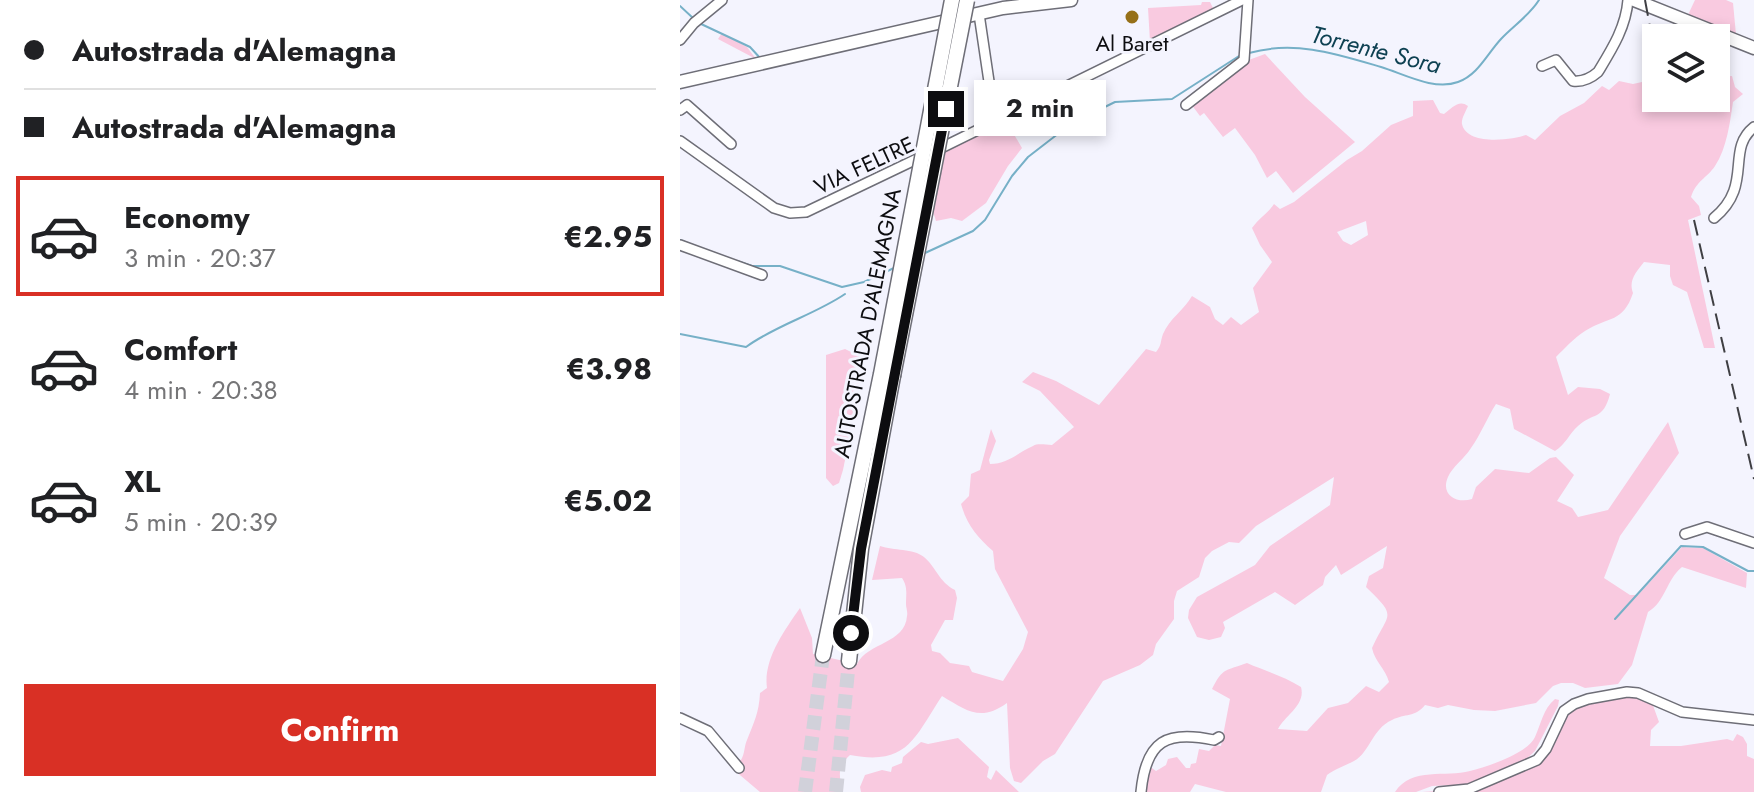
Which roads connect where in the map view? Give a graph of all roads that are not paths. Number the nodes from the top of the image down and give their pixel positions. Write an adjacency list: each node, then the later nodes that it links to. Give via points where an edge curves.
1 (722, 0): 8 (street)
2 (952, 0): 21 (highway, AUTOSTRADA D'ALEMAGNA, bridge)
3 (967, 0): 21 (highway, AUTOSTRADA D'ALEMAGNA, bridge)
4 (1071, 0): 7 (main road)
5 (1245, 0): 12 (street, via 1243,62); 14 (street, VIA FELTRE)
6 (1631, 0): 9 (main road); 10 (street, via 1621,30 1593,76 1573,81 1556,60)
7 (979, 14): 11 (main road); 14 (street)
8 (680, 40)
9 (1754, 46)
10 (1542, 66)
11 (680, 82)
12 (1186, 105)
13 (680, 110): 17 (street, via 687,105)
14 (995, 122): 16 (street, VIA FELTRE, via 798,213 774,208)
15 (1754, 127): 18 (street, via 1742,148 1742,190)
16 (680, 141)
17 (731, 144)
18 (1714, 218)
19 (680, 245): 20 (street)
20 (762, 275)
21 (887, 375): 24 (highway, AUTOSTRADA D'ALEMAGNA); 25 (highway, AUTOSTRADA D'ALEMAGNA)
22 (1685, 534): 23 (street, via 1707,527)
23 (1754, 543)
24 (823, 655)
25 (849, 661)
26 (680, 718): 29 (street, via 708,731)
27 (1754, 720): 31 (street, via 1682,712 1638,693 1588,699 1564,711 1537,760 1469,789)
28 (1219, 737): 30 (street, via 1186,734 1163,740 1150,759)
29 (739, 768)
30 (1141, 792)
31 (1439, 792)

